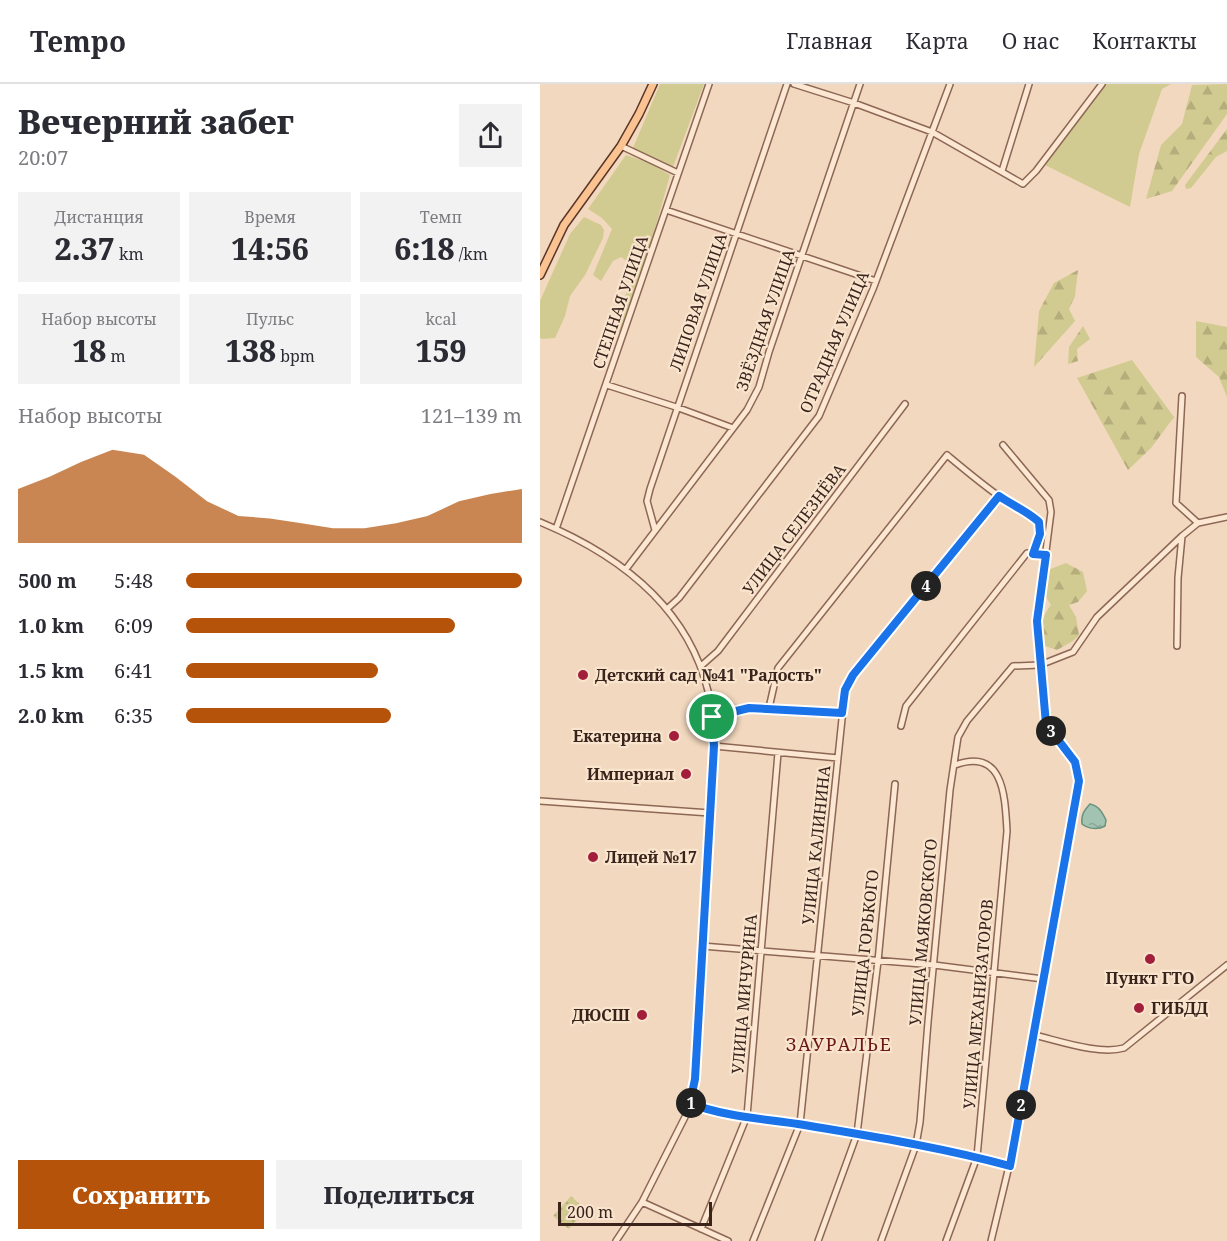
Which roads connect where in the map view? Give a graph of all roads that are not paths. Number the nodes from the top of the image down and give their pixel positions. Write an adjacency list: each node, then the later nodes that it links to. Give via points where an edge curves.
1 (653, 84): 11 (main road)
2 (709, 84): 13 (street, СТЕПНАЯ УЛИЦА)
3 (787, 84): 15 (street, ЛИПОВАЯ УЛИЦА)
4 (794, 84): 9 (street)
5 (860, 84): 9 (street, ЗВЁЗДНАЯ УЛИЦА)
6 (950, 84): 10 (street, ОТРАДНАЯ УЛИЦА)
7 (1029, 84): 12 (street)
8 (1102, 84): 12 (street, via 1023,184)
9 (854, 103): 10 (street); 16 (street, ЗВЁЗДНАЯ УЛИЦА)
10 (932, 132): 12 (street); 18 (street, ОТРАДНАЯ УЛИЦА)
11 (621, 146): 13 (street); 17 (main road, via 564,225)
12 (1002, 171)
13 (678, 172): 14 (street, СТЕПНАЯ УЛИЦА)
14 (666, 210): 15 (street); 19 (street, СТЕПНАЯ УЛИЦА)
15 (736, 233): 16 (street); 22 (street, ЛИПОВАЯ УЛИЦА)
16 (802, 255): 18 (street); 23 (street, ЗВЁЗДНАЯ УЛИЦА, via 759,387)
17 (540, 275)
18 (876, 281): 35 (street, ОТРАДНАЯ УЛИЦА, via 819,416)
19 (607, 384): 22 (street); 29 (street, СТЕПНАЯ УЛИЦА)
20 (1182, 396): 28 (street, via 1176,503)
21 (905, 404): 38 (street, УЛИЦА СЕЛЕЗНЁВА, via 718,651)
22 (676, 407): 23 (street); 30 (street, ЛИПОВАЯ УЛИЦА, via 647,501)
23 (733, 428): 30 (street, ЗВЁЗДНАЯ УЛИЦА)
24 (1002, 445): 33 (street, via 1049,500)
25 (999, 496): 32 (street, via 1039,522 1040,534); 39 (street, via 947,455 778,668); 40 (street, УЛИЦА КАЛИНИНА, via 853,675 845,690)
26 (1227, 517): 28 (street)
27 (540, 522): 29 (street)
28 (1198, 523): 31 (street, УЛИЦА МАЯКОВСКОГО)
29 (556, 529): 34 (street)
30 (656, 530): 34 (street, ЗВЁЗДНАЯ УЛИЦА)
31 (1182, 536): 36 (street); 37 (street, УЛИЦА МАЯКОВСКОГО, via 1097,617 1073,652)
32 (1033, 554): 33 (street); 42 (street, via 1027,554 923,683 906,706)
33 (1046, 555): 37 (street, via 1037,621)
34 (626, 568): 35 (street)
35 (667, 609): 38 (street)
36 (1177, 646)
37 (1040, 665): 46 (street, УЛИЦА МАЯКОВСКОГО, via 1013,666 962,729); 57 (street, via 1046,724 1075,762 1079,781)
38 (701, 666): 41 (street)
39 (769, 708): 40 (street); 41 (street, via 749,708)
40 (842, 713): 45 (street, УЛИЦА КАЛИНИНА)
41 (712, 717): 43 (street)
42 (901, 726)
43 (714, 746): 44 (street); 49 (street)
44 (778, 753): 45 (street); 51 (street, УЛИЦА МИЧУРИНА)
45 (838, 758): 52 (street, УЛИЦА КАЛИНИНА)
46 (955, 765): 54 (street, УЛИЦА МАЯКОВСКОГО); 56 (street, УЛИЦА МЕХАНИЗАТОРОВ, via 971,760 991,768 1005,797 1007,831)
47 (895, 784): 53 (street, УЛИЦА ГОРЬКОГО)
48 (540, 801): 49 (street)
49 (710, 813): 50 (street)
50 (702, 946): 51 (street); 59 (street, via 695,1079)
51 (762, 950): 52 (street); 60 (street, УЛИЦА МИЧУРИНА)
52 (819, 956): 53 (street); 61 (street, УЛИЦА КАЛИНИНА)
53 (878, 961): 54 (street); 62 (street, УЛИЦА ГОРЬКОГО)
54 (934, 965): 56 (street); 63 (street, УЛИЦА МАЯКОВСКОГО)
55 (1227, 965): 58 (street, via 1124,1048 1100,1050)
56 (995, 972): 57 (street); 64 (street, УЛИЦА МЕХАНИЗАТОРОВ)
57 (1043, 979): 58 (street)
58 (1034, 1035): 65 (street)
59 (690, 1103): 60 (street); 66 (street)
60 (747, 1116): 61 (street); 67 (street, УЛИЦА МИЧУРИНА)
61 (800, 1124): 62 (street); 70 (street, УЛИЦА КАЛИНИНА)
62 (857, 1134): 63 (street); 71 (street, УЛИЦА ГОРЬКОГО)
63 (916, 1145): 64 (street); 72 (street, УЛИЦА МАЯКОВСКОГО)
64 (977, 1157): 65 (street); 73 (street, УЛИЦА МЕХАНИЗАТОРОВ)
65 (1010, 1166): 74 (street)
66 (642, 1202): 67 (street); 68 (street)
67 (701, 1229): 69 (street)
68 (616, 1241)
69 (728, 1241)
70 (753, 1241)
71 (818, 1241)
72 (881, 1241)
73 (946, 1241)
74 (991, 1241)

